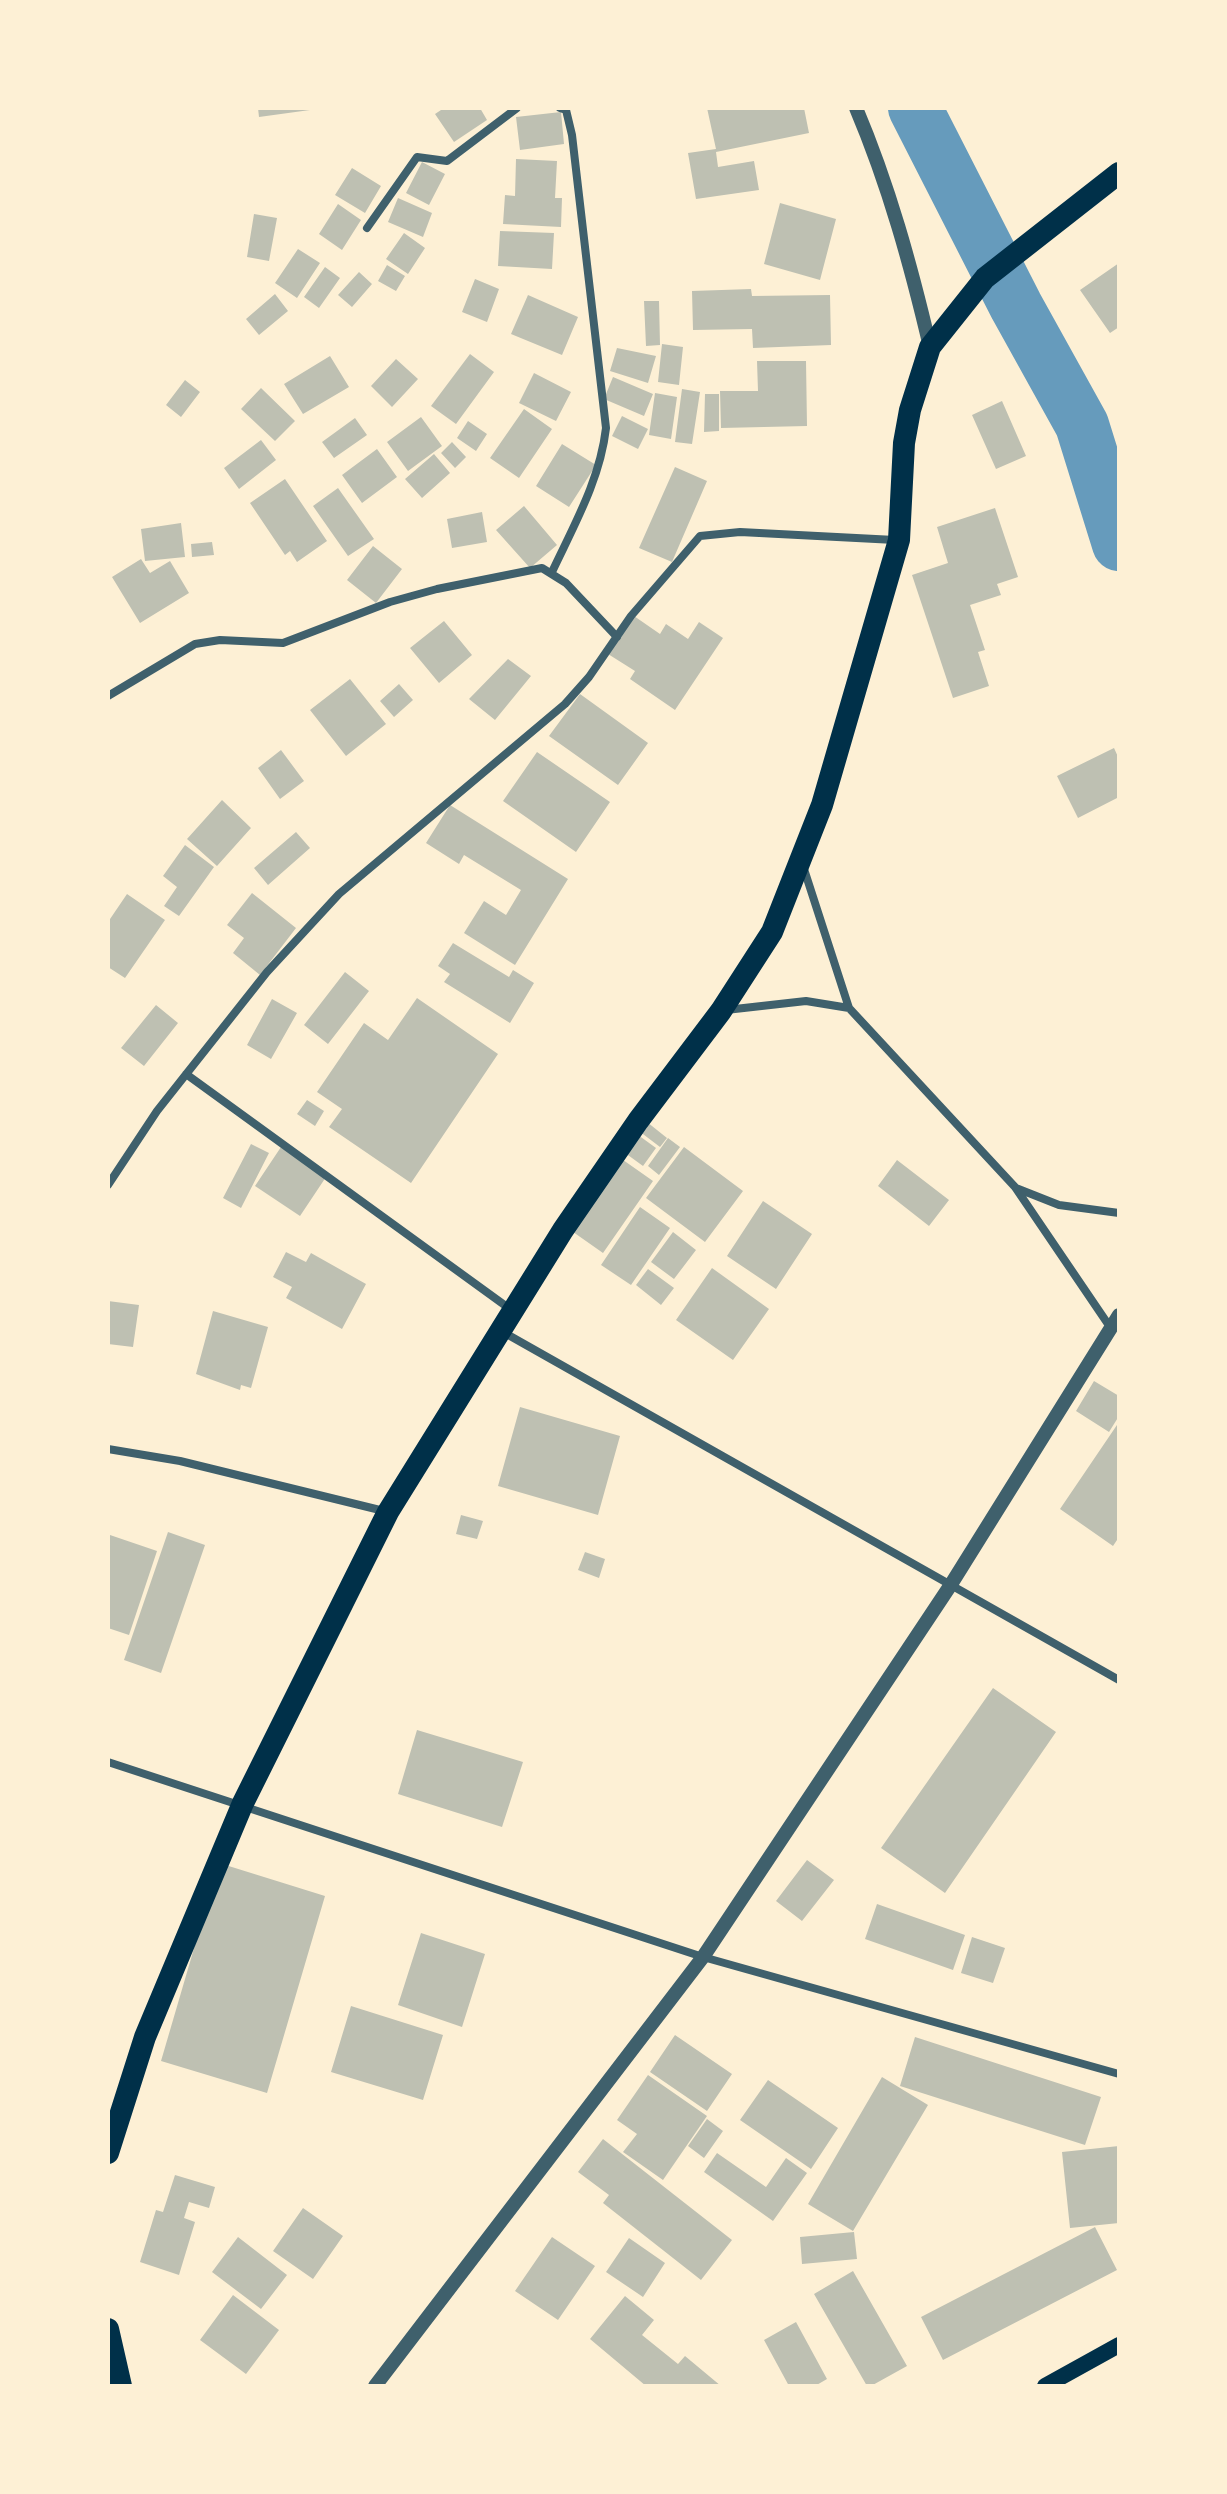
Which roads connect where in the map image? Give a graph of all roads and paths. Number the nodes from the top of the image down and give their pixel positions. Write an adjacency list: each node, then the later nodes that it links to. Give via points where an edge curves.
1 (517, 108): 5 (street, via 447,161 417,157)
2 (560, 108): 8 (street, via 566,110 572,135 606,428 591,487)
3 (856, 108): 6 (street, via 892,204)
4 (1119, 173): 6 (highway, via 985,278)
5 (367, 228)
6 (930, 347): 7 (highway, via 904,443)
7 (899, 540): 9 (street, via 740,532 700,536); 11 (highway, via 839,752)
8 (552, 572): 9 (street); 10 (street, via 542,568 437,589 283,643 195,644)
9 (617, 637): 14 (street, via 565,704 339,894 267,972)
10 (108, 696)
11 (801, 860): 12 (street); 13 (highway, via 772,932)
12 (849, 1008): 13 (street, via 806,1001); 16 (street)
13 (721, 1011): 18 (highway, via 638,1121)
14 (186, 1074): 15 (street); 18 (street)
15 (108, 1185)
16 (1015, 1187): 17 (street, via 1059,1205); 19 (street)
17 (1119, 1213)
18 (510, 1310): 20 (highway)
19 (1114, 1321): 23 (street)
20 (499, 1330): 22 (highway); 23 (street)
21 (108, 1449): 22 (street, via 180,1461)
22 (388, 1512): 26 (highway)
23 (950, 1586): 24 (street); 27 (street)
24 (1119, 1680)
25 (108, 1762): 26 (street)
26 (243, 1803): 27 (street); 29 (highway, via 145,2037)
27 (703, 1957): 28 (street); 33 (street)
28 (1119, 2074)
29 (108, 2153)
30 (108, 2329): 32 (highway)
31 (1119, 2345): 34 (main road)
32 (121, 2386)
33 (375, 2386)
34 (1045, 2386)

